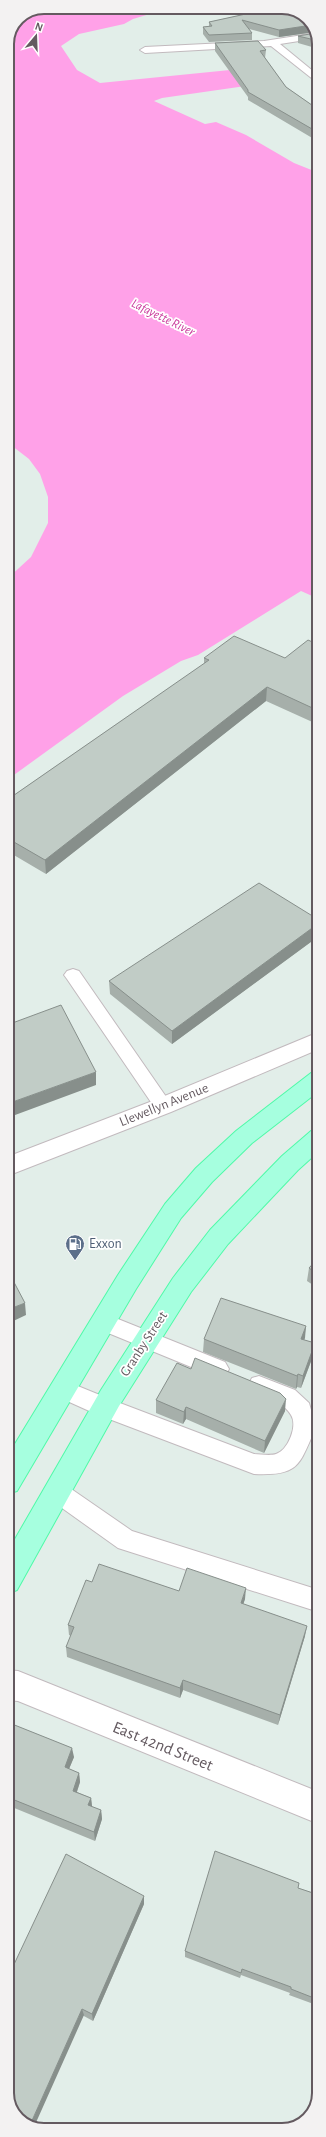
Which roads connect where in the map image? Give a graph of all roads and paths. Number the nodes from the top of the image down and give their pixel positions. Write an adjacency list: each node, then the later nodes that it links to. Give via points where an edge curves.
1 (311, 37): 3 (street)
2 (312, 40): 5 (street, via 298,49)
3 (272, 43): 4 (street); 5 (street)
4 (145, 50)
5 (293, 59): 6 (street)
6 (308, 73): 7 (street); 8 (street)
7 (312, 74)
8 (312, 76)
9 (73, 975): 12 (lane)
10 (312, 1043): 12 (street, Llewellyn Avenue)
11 (312, 1084): 15 (main road, via 244,1137 204,1174 173,1211)
12 (163, 1106): 14 (street, Llewellyn Avenue)
13 (312, 1143): 16 (main road, Granby Street, via 219,1237 182,1285)
14 (14, 1164)
15 (103, 1322): 16 (lane); 17 (main road)
16 (147, 1340): 18 (main road, Granby Street); 18 (lane, via 287,1397 301,1410 305,1427 292,1457 277,1465 254,1464)
17 (63, 1389): 18 (lane); 19 (main road)
18 (104, 1407): 20 (main road, Granby Street)
19 (14, 1470)
20 (56, 1491): 21 (main road, Granby Street); 22 (lane, via 126,1540)
21 (14, 1567)
22 (312, 1599)
23 (14, 1686): 24 (street, East 42nd Street)
24 (312, 1805)

